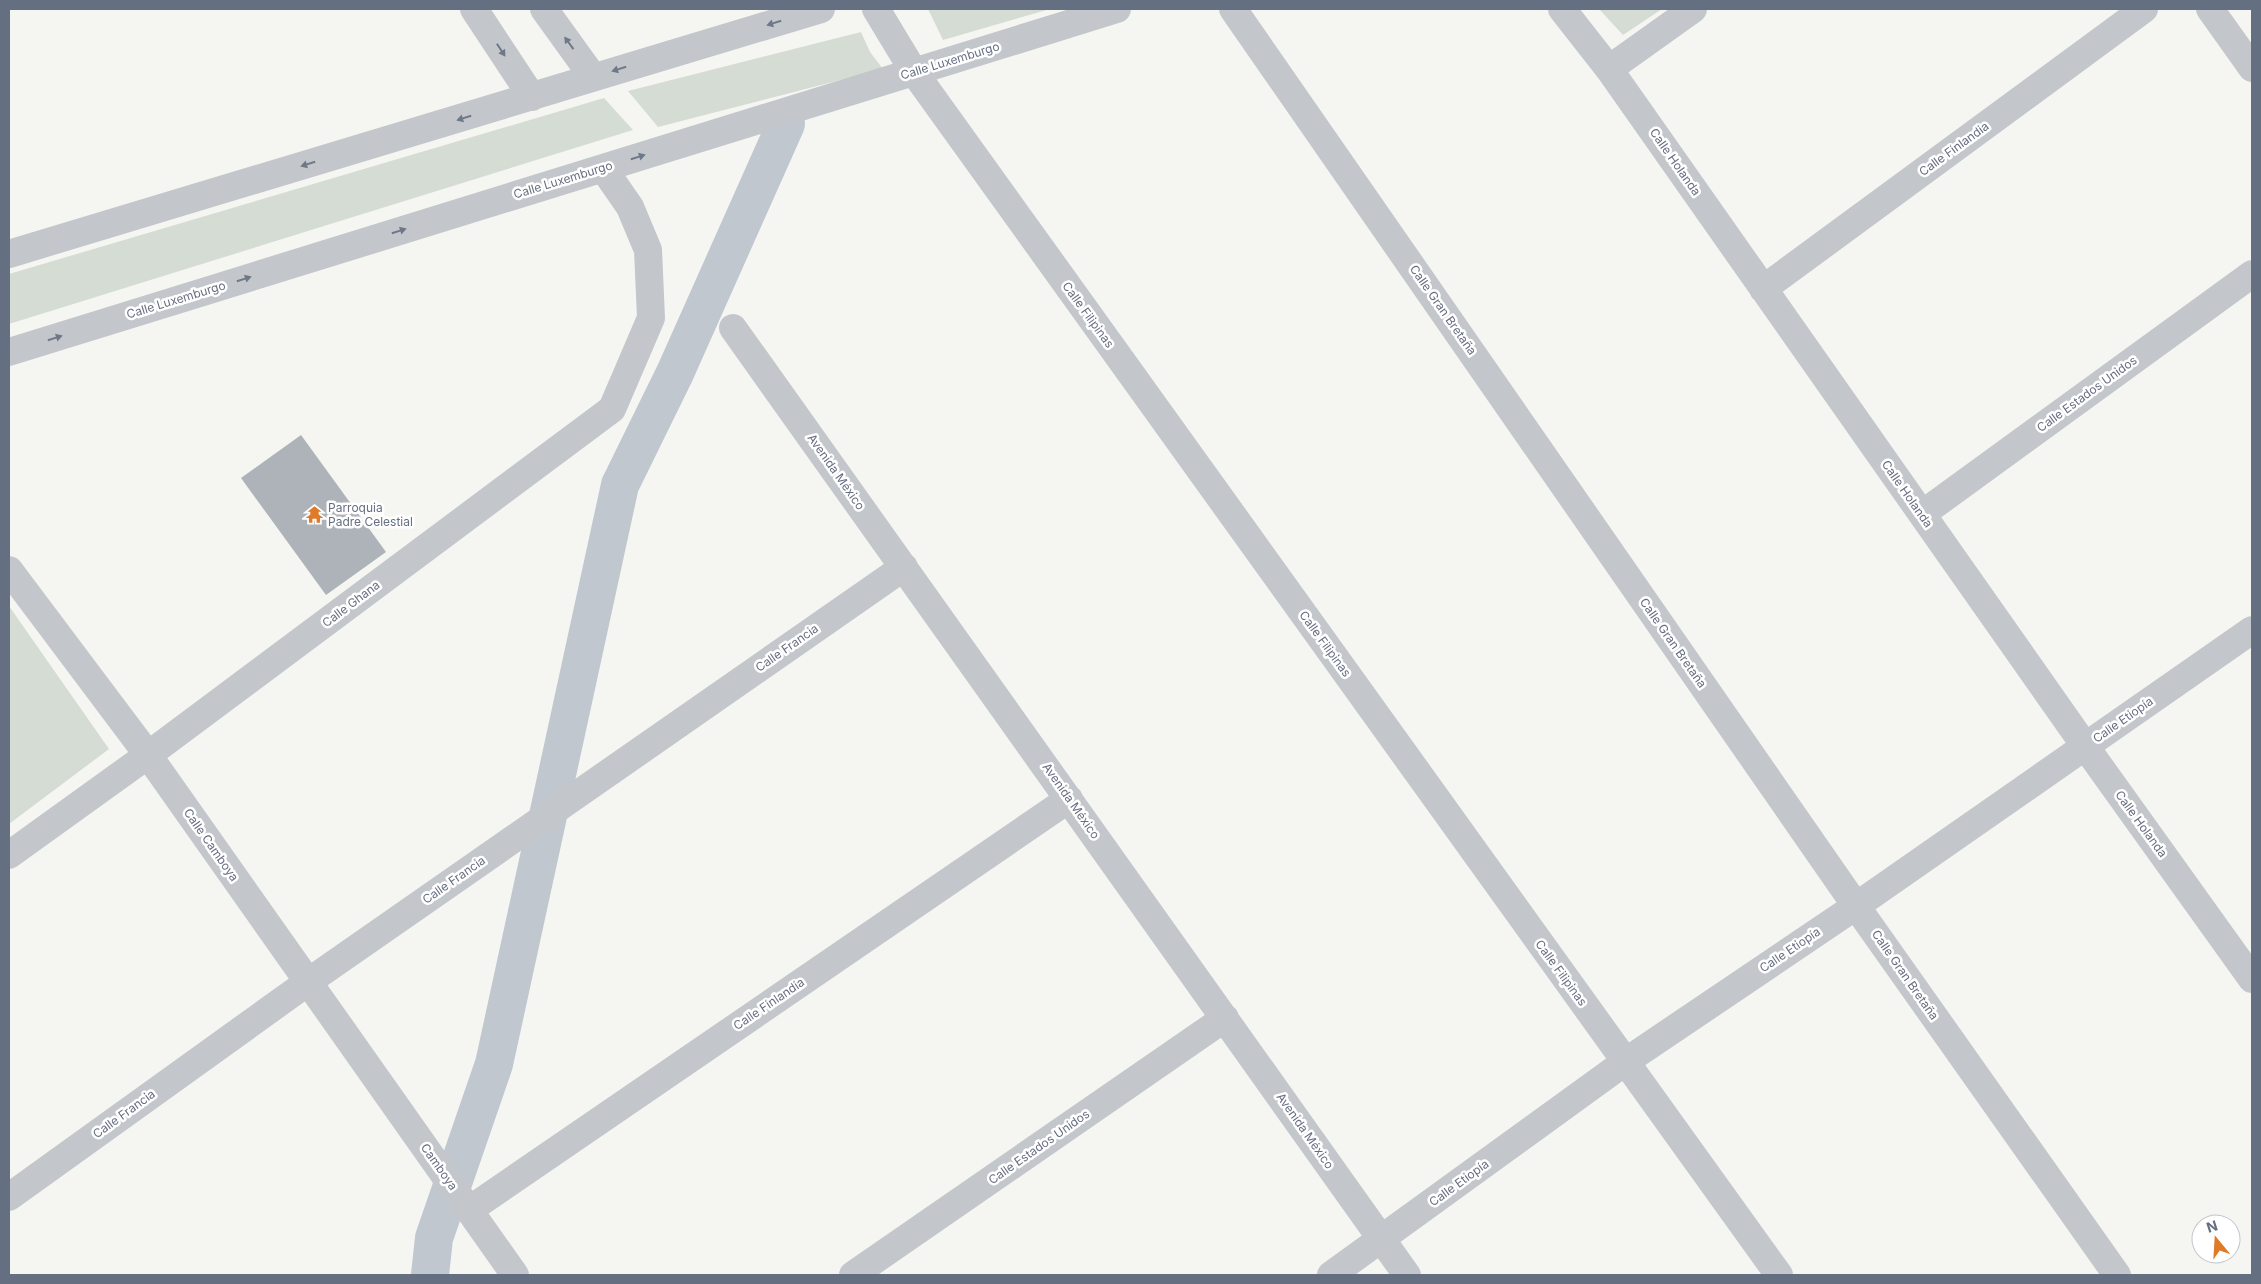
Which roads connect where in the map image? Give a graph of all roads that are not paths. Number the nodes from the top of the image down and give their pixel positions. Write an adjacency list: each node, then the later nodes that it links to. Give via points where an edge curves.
1 (474, 9): 15 (street, one-way to 15)
2 (544, 9): 14 (street, one-way to 2)
3 (821, 9): 14 (street, one-way to 14)
4 (876, 9): 13 (street, Calle Filipinas)
5 (1117, 9): 13 (street, Calle Luxemburgo)
6 (1233, 9): 30 (street, Calle Gran Bretaña)
7 (1562, 9): 12 (street, Calle Holanda)
8 (1693, 9): 12 (street)
9 (2144, 9): 19 (street, Calle Finlandia)
10 (2210, 9): 11 (street)
11 (2252, 68)
12 (1609, 69): 19 (street, Calle Holanda)
13 (914, 72): 16 (street, Calle Luxemburgo, one-way to 13); 34 (street, Calle Filipinas)
14 (593, 77): 15 (street)
15 (532, 97): 17 (street, one-way to 17)
16 (603, 168): 21 (street, Calle Luxemburgo, one-way to 16); 27 (street, Calle Ghana, via 630,207 648,250 651,318 612,408)
17 (9, 254)
18 (2252, 274): 22 (street, Calle Estados Unidos)
19 (1764, 289): 22 (street, Calle Holanda)
20 (734, 328): 23 (street, Avenida México)
21 (9, 352)
22 (1922, 514): 26 (street, Calle Holanda)
23 (904, 567): 28 (street, Avenida México); 32 (street, Calle Francia)
24 (9, 570): 27 (street, Calle Camboya)
25 (2252, 630): 26 (street, Calle Etiopía)
26 (2084, 746): 30 (street, Calle Etiopía); 31 (street, Calle Holanda)
27 (148, 755): 29 (street, Calle Ghana); 32 (street, Calle Camboya)
28 (1069, 799): 33 (street, Avenida México); 37 (street, Calle Finlandia)
29 (9, 855)
30 (1856, 906): 34 (street, Calle Etiopía); 44 (street, Calle Gran Bretaña)
31 (2249, 966)
32 (308, 982): 35 (street, Calle Camboya); 36 (street, Calle Francia)
33 (1225, 1018): 38 (street, Avenida México); 40 (street, Calle Estados Unidos)
34 (1625, 1062): 38 (street, Calle Etiopía); 43 (street, Calle Filipinas)
35 (408, 1123): 37 (street, Camboya)
36 (9, 1198)
37 (462, 1200): 39 (street)
38 (1382, 1240): 41 (street, Calle Etiopía); 42 (street, Avenida México)
39 (515, 1275)
40 (853, 1275)
41 (1331, 1275)
42 (1407, 1275)
43 (1779, 1275)
44 (2117, 1275)

